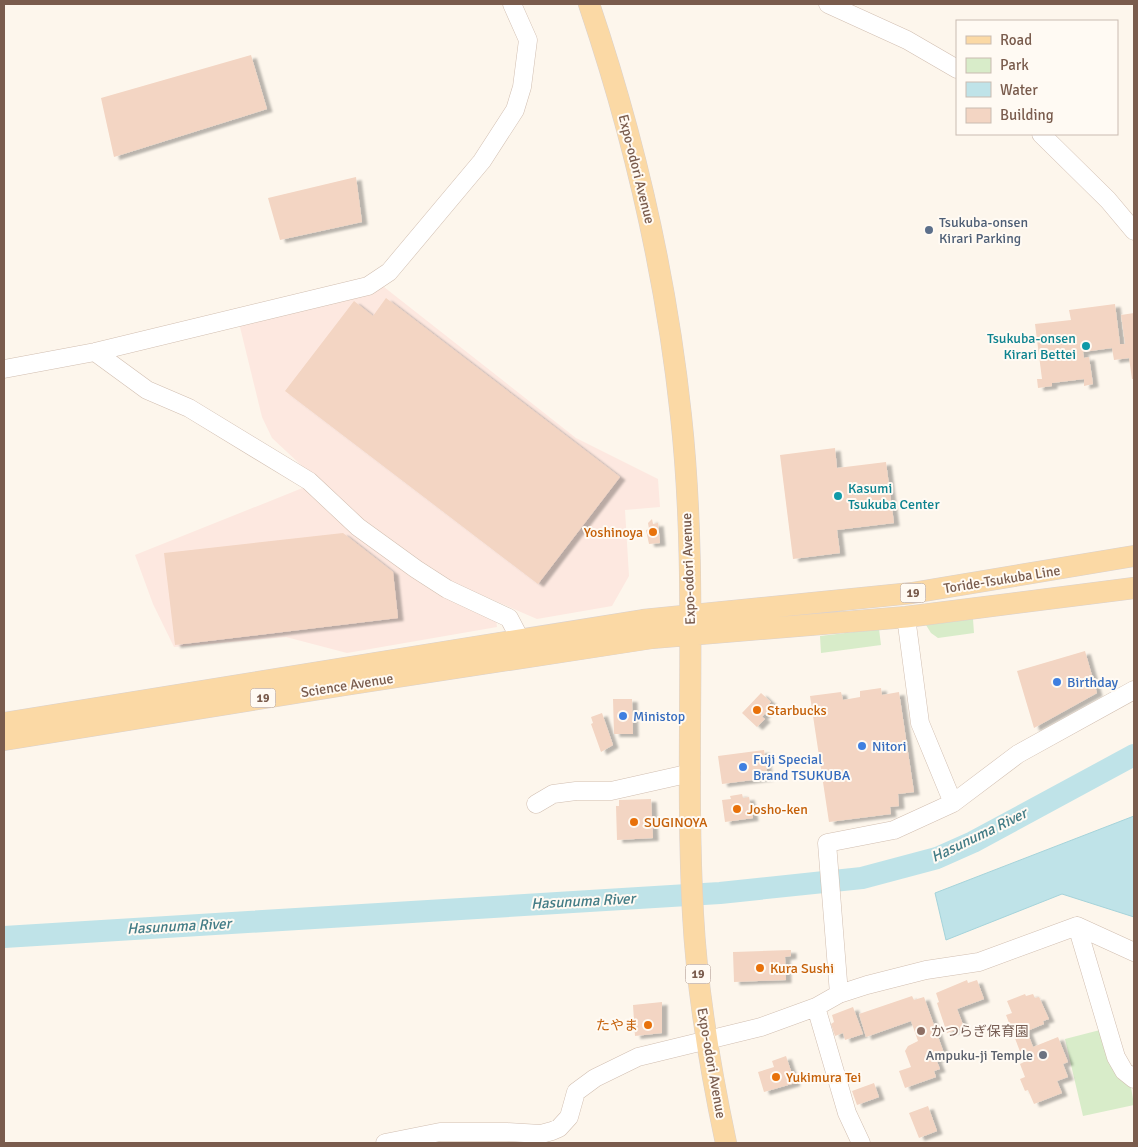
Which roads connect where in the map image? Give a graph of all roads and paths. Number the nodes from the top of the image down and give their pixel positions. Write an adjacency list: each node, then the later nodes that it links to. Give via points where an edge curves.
1 (512, 4): 7 (street, via 528,40 522,87 515,110 482,161 389,272 368,286)
2 (589, 4): 12 (main road, Expo-odori Avenue, via 628,130 652,227 667,314 681,416)
3 (828, 4): 4 (street, via 907,40)
4 (956, 68)
5 (1042, 135): 6 (street, via 1108,200)
6 (1134, 231)
7 (94, 352): 8 (street); 13 (street, via 147,390 189,408 309,481 358,527 447,589 509,618)
8 (4, 369)
9 (1134, 556): 12 (main road, Toride-Tsukuba Line / 19, via 912,593 762,609)
10 (1134, 588): 11 (main road, Toride-Tsukuba Line / 19)
11 (906, 617): 12 (main road, Toride-Tsukuba Line / 19); 18 (street, via 920,723)
12 (690, 624): 13 (main road, Science Avenue / 19); 17 (main road, Expo-odori Avenue / 19)
13 (521, 649): 15 (main road, Science Avenue / 19); 16 (main road, Science Avenue / 19)
14 (1134, 690): 18 (street, via 1018,754)
15 (4, 723)
16 (4, 740)
17 (691, 773): 19 (street, via 611,791 553,794); 24 (main road, Expo-odori Avenue / 19, via 693,908)
18 (953, 803): 22 (street, via 894,830 827,844)
19 (536, 804)
20 (1077, 926): 21 (street); 22 (street, via 979,962 926,970); 25 (street, via 1116,1057 1124,1071)
21 (1134, 952)
22 (839, 994): 23 (street)
23 (816, 1007): 24 (street, via 761,1027); 28 (street, via 847,1113)
24 (706, 1040): 26 (street, via 638,1057 595,1078 576,1092 569,1117 552,1131 541,1134 440,1132); 27 (main road, Expo-odori Avenue / 19)
25 (1134, 1079)
26 (385, 1143)
27 (726, 1143)
28 (862, 1143)

